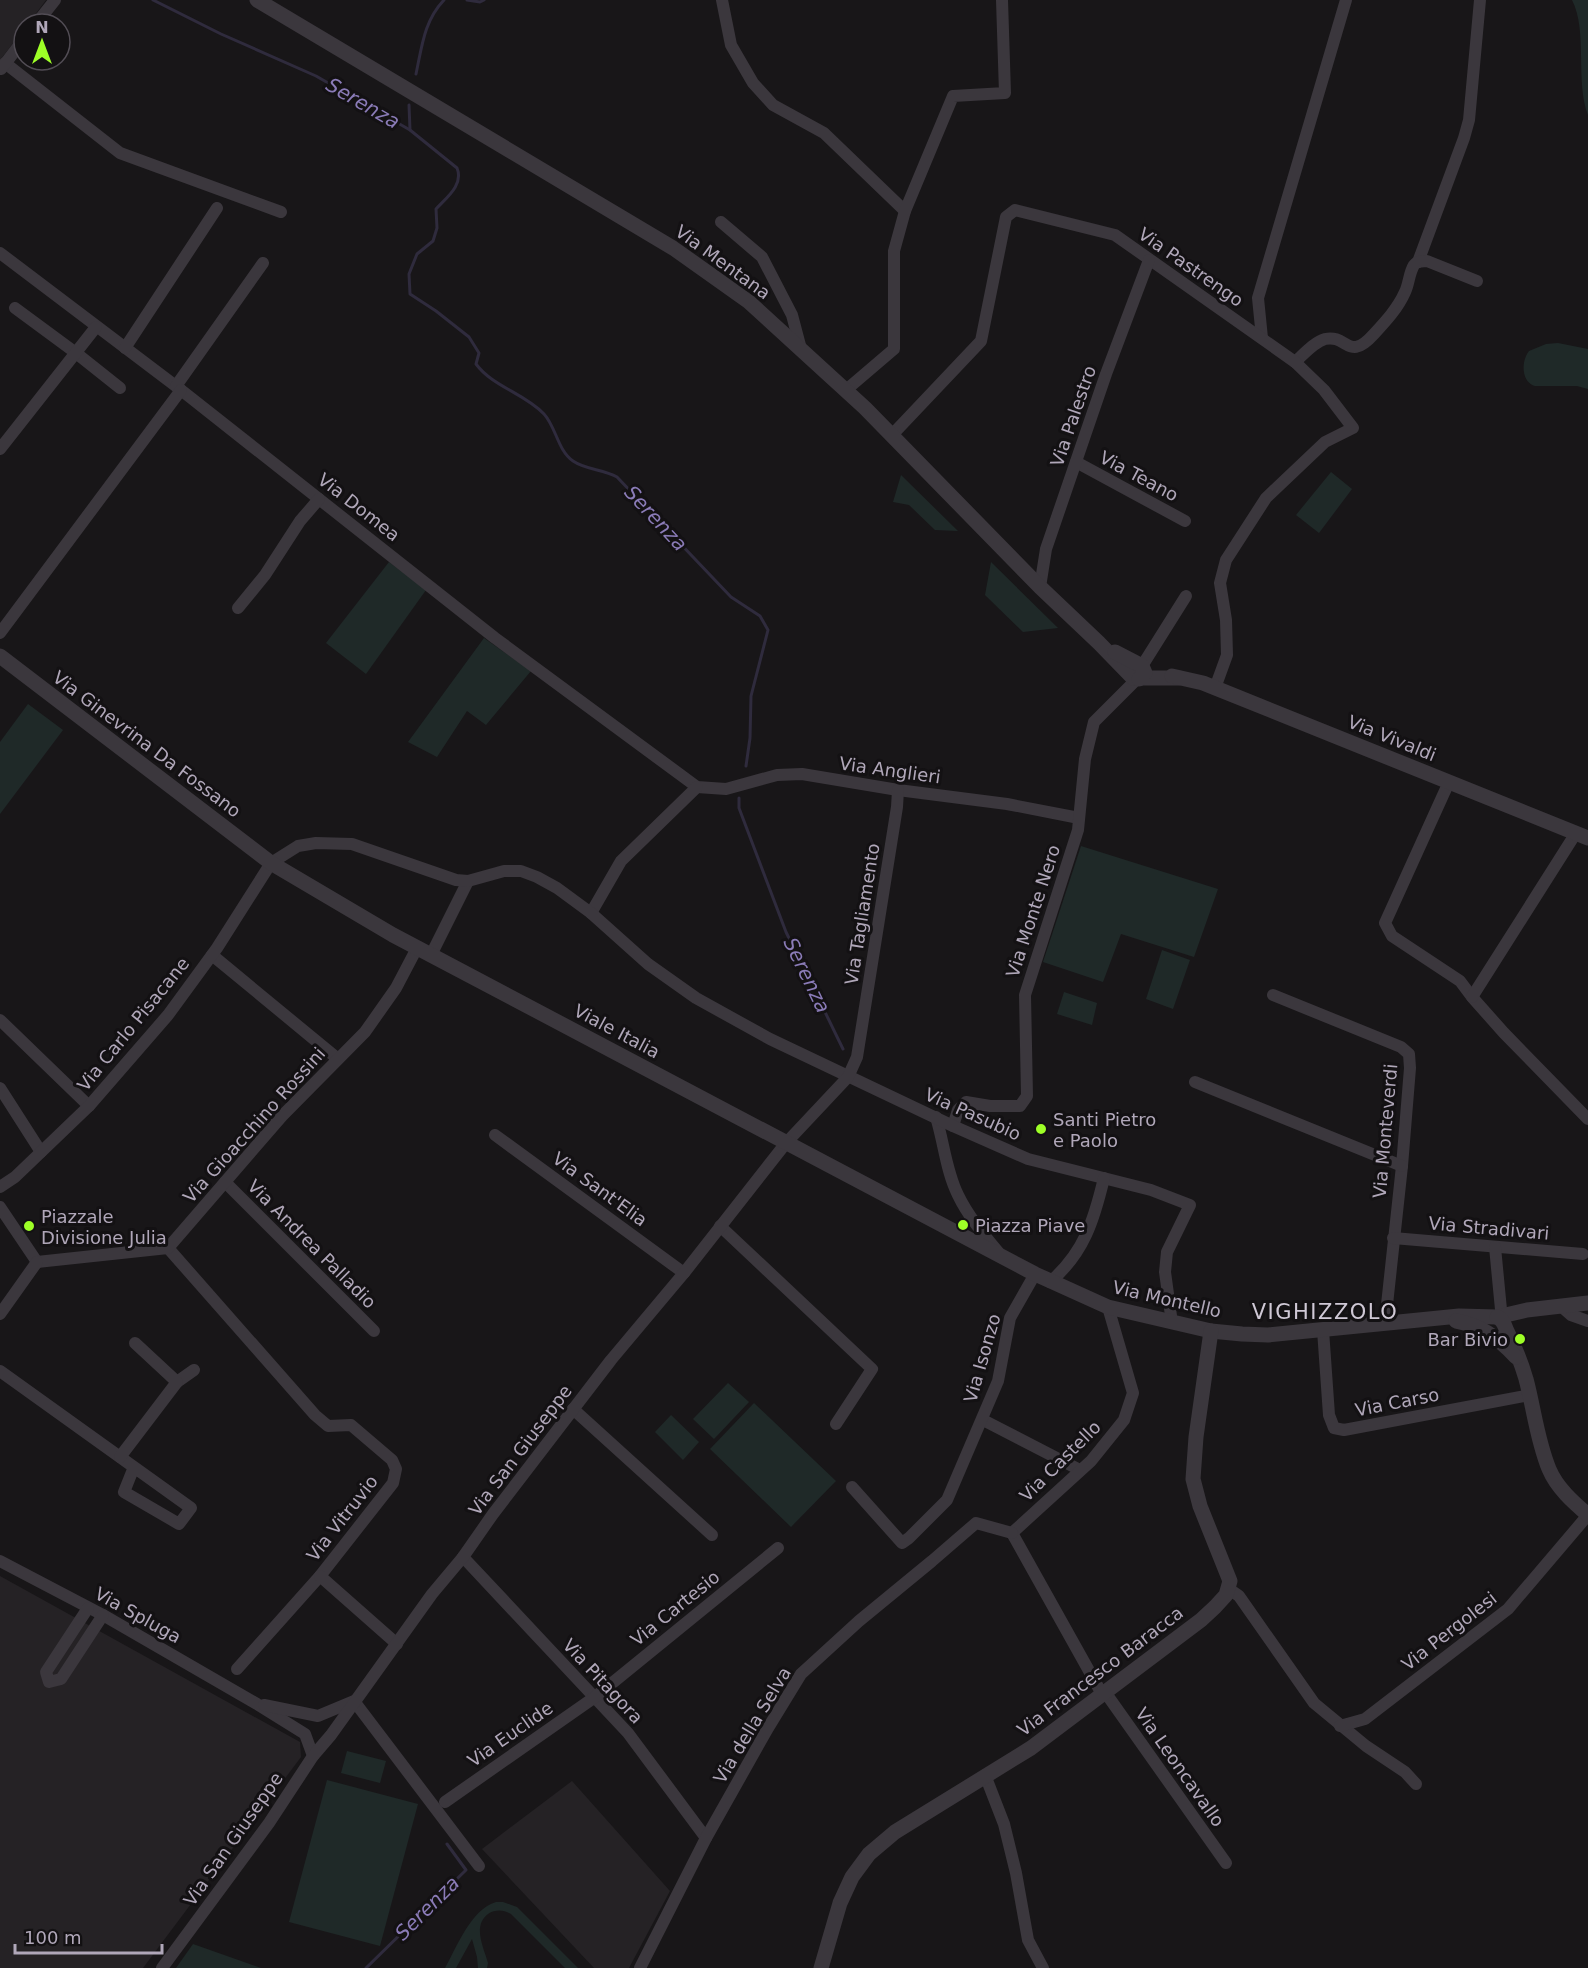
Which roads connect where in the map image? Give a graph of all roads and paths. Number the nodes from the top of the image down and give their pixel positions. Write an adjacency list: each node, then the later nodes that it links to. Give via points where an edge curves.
1 (55, 0): 7 (street)
2 (257, 0): 22 (street, Via Mentana, via 673,248 749,302)
3 (722, 0): 10 (street, via 731,45 753,83 773,105 824,133)
4 (1002, 0): 10 (street, via 1005,93 953,96)
5 (1346, 0): 20 (street, Via Pastrengo, via 1258,298)
6 (1480, 0): 15 (street, via 1469,120)
7 (46, 12)
8 (3, 66): 11 (street, via 120,153)
9 (217, 208): 21 (street)
10 (905, 211): 27 (street, via 894,251 894,349)
11 (281, 212)
12 (720, 222): 22 (street, via 762,257 792,315)
13 (0, 253): 19 (street, Via Domea)
14 (1149, 260): 20 (street, Via Pastrengo); 28 (street, Via Pastrengo, via 1115,235 1015,210 1006,217 981,341); 30 (street, Via Palestro)
15 (1418, 262): 17 (street, via 1427,261); 24 (street, via 1396,308 1362,345 1353,348 1326,339)
16 (263, 263): 26 (street)
17 (1477, 281)
18 (15, 308): 23 (street)
19 (96, 327): 21 (street, Via Domea); 23 (street)
20 (1262, 338): 24 (street)
21 (125, 348): 26 (street, Via Domea)
22 (801, 349): 27 (street, Via Mentana)
23 (76, 353): 25 (street); 29 (street)
24 (1295, 362): 39 (street, via 1324,390 1353,428 1325,442 1266,498 1226,560 1220,583 1227,655)
25 (120, 388)
26 (178, 388): 31 (street, Via Domea); 36 (street)
27 (846, 390): 28 (street, Via Mentana)
28 (892, 435): 33 (street, Via Mentana)
29 (0, 449)
30 (1076, 462): 32 (street, Via Teano); 33 (street, Via Palestro, via 1046,549)
31 (319, 499): 35 (street); 41 (street, Via Domea, via 495,638)
32 (1185, 521)
33 (1040, 587): 38 (street, Via Mentana)
34 (1186, 596): 38 (street, Via Monte Nero)
35 (238, 608)
36 (0, 633)
37 (0, 656): 45 (street, Via Ginevrina Da Fossano)
38 (1138, 673): 39 (street, Via Vivaldi); 43 (street, Via Monte Nero, via 1124,694 1094,723 1084,759)
39 (1215, 688): 40 (street, Via Vivaldi)
40 (1449, 782): 44 (street, Via Vivaldi); 51 (street, via 1385,923 1392,936 1460,981)
41 (697, 787): 42 (street, Via Anglieri, via 726,789 777,775 802,774); 47 (street, via 621,861)
42 (898, 790): 43 (street, Via Anglieri); 54 (street, Via Tagliamento, via 857,1057)
43 (1079, 818): 60 (street, Via Monte Nero, via 1026,995 1027,1096 1020,1106 966,1102 958,1110)
44 (1582, 836): 51 (street)
45 (271, 863): 46 (street, via 298,846 351,844); 48 (street, Viale Italia); 49 (street, Via Carlo Pisacane)
46 (468, 881): 47 (street, Via Pasubio, via 504,871 521,871 557,888); 48 (street, Via Gioacchino Rossini)
47 (591, 913): 54 (street, Via Pasubio, via 648,964 696,998)
48 (424, 951): 53 (street, Via Gioacchino Rossini, via 365,1032); 62 (street, Viale Italia)
49 (212, 955): 53 (street); 57 (street, Via Carlo Pisacane, via 168,1015)
50 (1274, 995): 64 (street, Via Monteverdi, via 1401,1047 1409,1054)
51 (1472, 997): 59 (street)
52 (0, 1020): 57 (street)
53 (338, 1059): 66 (street, Via Gioacchino Rossini)
54 (848, 1077): 58 (street, Via Pasubio); 62 (street, Via San Giuseppe)
55 (1195, 1082): 64 (street)
56 (0, 1088): 63 (street)
57 (89, 1106): 63 (street, Via Carlo Pisacane)
58 (936, 1118): 60 (street, Via Pasubio); 74 (street, via 957,1194)
59 (1588, 1119)
60 (953, 1126): 65 (street, Via Pasubio, via 1028,1159)
61 (495, 1135): 76 (street, Via Sant'Elia)
62 (786, 1143): 69 (street, Via San Giuseppe); 74 (street, Viale Italia)
63 (41, 1152): 67 (street, Via Carlo Pisacane)
64 (1402, 1166): 70 (street, Via Monteverdi)
65 (1104, 1178): 78 (street, via 1087,1236 1063,1271); 86 (street, Via Pasubio, via 1190,1205 1167,1252 1165,1272)
66 (225, 1182): 72 (street, Via Gioacchino Rossini); 89 (street, Via Andrea Palladio)
67 (0, 1186)
68 (0, 1207): 75 (street)
69 (720, 1226): 76 (street, Via San Giuseppe); 100 (street, via 872,1369)
70 (1393, 1238): 71 (street, Via Stradivari); 87 (street, Via Monteverdi)
71 (1495, 1247): 73 (street, Via Stradivari); 83 (street)
72 (168, 1248): 75 (street); 111 (street, Via Vitruvio, via 315,1415 328,1426 351,1425 392,1460 396,1469 393,1483)
73 (1583, 1254)
74 (1002, 1257): 77 (street)
75 (37, 1262): 82 (street)
76 (684, 1273): 98 (street, Via San Giuseppe)
77 (1035, 1274): 78 (street, Via Montello); 99 (street, Via Isonzo, via 1010,1318 998,1381)
78 (1050, 1282): 80 (street, Via Montello)
79 (1588, 1303): 81 (street)
80 (1108, 1307): 86 (street, Via Montello); 103 (street, Via Castello, via 1133,1393 1124,1420)
81 (1562, 1307): 83 (street); 85 (street)
82 (0, 1314)
83 (1502, 1317): 84 (street, Via Montello); 91 (street, via 1485,1322); 93 (street, Via Montello)
84 (1441, 1318): 87 (street, Via Montello); 91 (street, Via Montello, via 1468,1324)
85 (1588, 1321)
86 (1172, 1323): 90 (street, Via Montello)
87 (1385, 1323): 88 (street, Via Montello)
88 (1323, 1330): 90 (street, Via Montello, via 1268,1335); 97 (street, Via Carso, via 1329,1415 1334,1428 1344,1430)
89 (374, 1331)
90 (1211, 1331): 112 (street, via 1193,1479 1228,1574)
91 (1490, 1335): 93 (street, Via Montello)
92 (135, 1343): 96 (street)
93 (1520, 1362): 97 (street, Via Montello)
94 (194, 1370): 96 (street)
95 (0, 1371): 101 (street)
96 (177, 1382): 101 (street)
97 (1530, 1395): 105 (street, Via Montello, via 1554,1480)
98 (573, 1409): 107 (street); 109 (street, Via San Giuseppe)
99 (983, 1420): 103 (street, Via Isonzo); 104 (street, Via Isonzo, via 947,1500 902,1544)
100 (836, 1424)
101 (120, 1457): 102 (street)
102 (134, 1467): 102 (street, via 191,1508 178,1524 124,1492)
103 (1080, 1470): 106 (street, Via Castello)
104 (852, 1487)
105 (1588, 1515): 122 (street, Via Pergolesi, via 1508,1609 1365,1719)
106 (1012, 1533): 117 (street, Via Leoncavallo); 128 (street, Via della Selva, via 976,1523 801,1674)
107 (712, 1535)
108 (778, 1548): 118 (street, Via Cartesio)
109 (463, 1557): 115 (street, Via San Giuseppe); 118 (street, Via Pitagora)
110 (0, 1561): 113 (street, Via Spluga)
111 (320, 1576): 115 (street); 116 (street, Via Vitruvio)
112 (1229, 1589): 117 (street, Via Francesco Baracca, via 1201,1620); 122 (street, via 1239,1596 1314,1703)
113 (88, 1608): 114 (street, Via Spluga); 114 (street, via 46,1672 49,1682 61,1679)
114 (103, 1615): 120 (street, Via Spluga)
115 (397, 1644): 119 (street, Via San Giuseppe)
116 (237, 1669)
117 (1104, 1693): 125 (street, Via Francesco Baracca, via 1031,1748); 129 (street, Via Leoncavallo)
118 (595, 1697): 127 (street, Via Euclide); 128 (street, Via Pitagora, via 643,1753)
119 (354, 1701): 121 (street); 123 (street, Via San Giuseppe); 130 (street)
120 (257, 1704): 121 (street, Via Spluga); 124 (street, Via Spluga, via 305,1734)
121 (318, 1716): 123 (street)
122 (1340, 1726): 126 (street, via 1405,1772)
123 (331, 1735): 124 (street, Via San Giuseppe)
124 (313, 1756): 131 (street, Via San Giuseppe)
125 (985, 1775): 133 (street, Via Francesco Baracca, via 895,1832 869,1854 840,1903); 134 (street, via 1004,1824 1028,1940)
126 (1416, 1785)
127 (445, 1802)
128 (706, 1838): 132 (street, Via della Selva)
129 (1226, 1863)
130 (479, 1866)
131 (162, 1968)
132 (640, 1968)
133 (820, 1968)
134 (1043, 1968)

